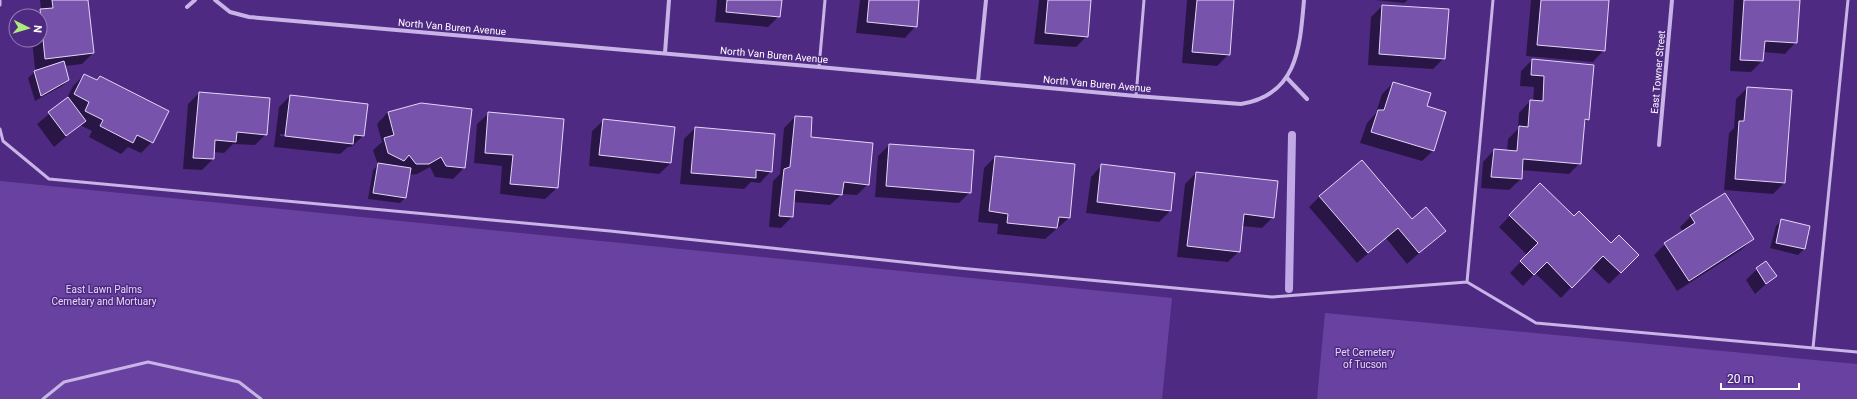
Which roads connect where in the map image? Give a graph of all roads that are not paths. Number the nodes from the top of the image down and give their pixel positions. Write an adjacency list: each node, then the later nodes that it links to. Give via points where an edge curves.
1 (0, 0): 12 (lane)
2 (195, 0): 13 (street)
3 (215, 0): 14 (street, North Van Buren Avenue, via 230,12 249,18)
4 (669, 0): 14 (street)
5 (825, 0): 15 (lane)
6 (986, 0): 17 (street)
7 (1144, 0): 18 (lane)
8 (1304, 0): 16 (street, North Van Buren Avenue, via 1301,38 1294,65)
9 (1493, 0): 22 (lane)
10 (1672, 0): 21 (street, East Towner Street)
11 (1848, 0): 23 (lane)
12 (0, 5)
13 (187, 7)
14 (664, 54): 15 (street, North Van Buren Avenue)
15 (819, 67): 17 (street, North Van Buren Avenue)
16 (1287, 78): 18 (street, North Van Buren Avenue, via 1267,96 1241,104); 19 (street)
17 (978, 81): 18 (street, North Van Buren Avenue)
18 (1136, 96)
19 (1307, 99)
20 (0, 129): 22 (lane, via 3,141 49,179 610,231 967,269 1272,297)
21 (1659, 145)
22 (1467, 282): 23 (lane, via 1536,323)
23 (1813, 348): 24 (lane)
24 (1857, 352)
25 (43, 399): 26 (lane, via 64,382 148,362 239,382)
26 (261, 399)

